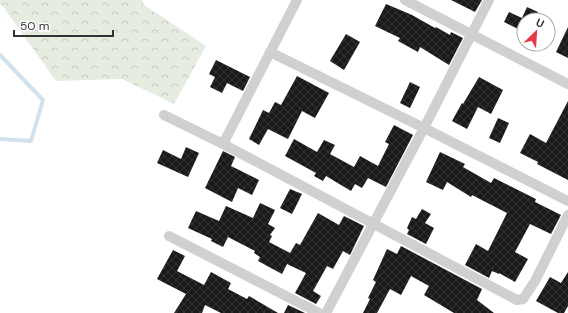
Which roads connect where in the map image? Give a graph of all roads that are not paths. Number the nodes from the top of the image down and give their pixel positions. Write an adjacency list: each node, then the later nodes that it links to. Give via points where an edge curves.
1 (297, 0): 5 (street)
2 (405, 0): 4 (street)
3 (489, 0): 4 (street)
4 (472, 34): 6 (street); 8 (street)
5 (270, 52): 8 (street); 9 (street)
6 (568, 84)
7 (164, 115): 9 (street)
8 (424, 128): 10 (street); 12 (street)
9 (223, 144): 12 (street)
10 (568, 201)
11 (568, 215): 12 (street, via 535,281 523,299 517,300)
12 (374, 223): 15 (street)
13 (169, 236): 14 (street)
14 (319, 313)
15 (326, 313)

